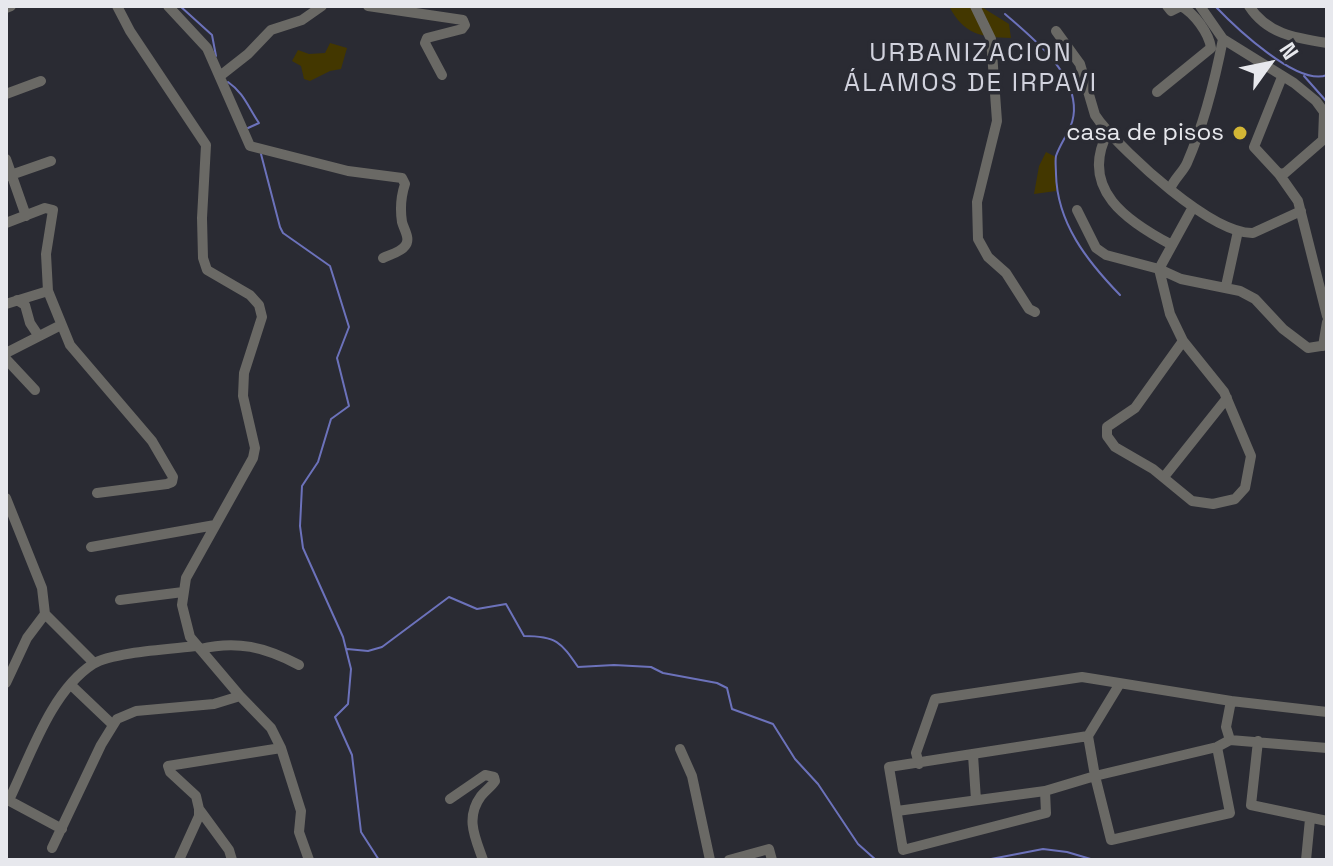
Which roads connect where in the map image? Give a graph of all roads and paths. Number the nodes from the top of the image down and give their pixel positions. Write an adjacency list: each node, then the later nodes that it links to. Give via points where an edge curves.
1 (117, 6): 49 (street, via 206,145 202,218 207,270 250,295 262,317 244,373 253,458)
2 (168, 6): 13 (street, via 203,41)
3 (322, 6): 13 (street, via 302,20 271,30)
4 (368, 6): 12 (street, via 463,20 462,29 425,43)
5 (975, 6): 37 (street, via 991,39 997,121 977,202 978,239)
6 (1167, 6): 16 (street, via 1171,11 1187,9 1211,48)
7 (1200, 6): 10 (street)
8 (1249, 6): 11 (street, via 1263,25)
9 (1056, 31): 19 (street, via 1080,64 1095,115)
10 (1223, 39): 14 (street); 24 (street, via 1186,166)
11 (1327, 43)
12 (442, 75)
13 (220, 76): 32 (street, via 250,146 348,171 402,178 407,244)
14 (1282, 77): 18 (street, via 1316,101); 22 (street, via 1254,147)
15 (41, 81): 17 (street)
16 (1157, 92)
17 (6, 94)
18 (1326, 115): 22 (street, via 1323,140)
19 (1108, 132): 24 (street); 31 (street, via 1099,157 1109,198 1134,223)
20 (6, 159): 23 (street)
21 (51, 161): 23 (street)
22 (1279, 174): 27 (street)
23 (9, 176): 28 (street)
24 (1170, 189): 25 (street)
25 (1193, 207): 30 (street); 31 (street)
26 (1077, 210): 33 (street, via 1096,248)
27 (1301, 211): 30 (street, via 1253,233); 38 (street)
28 (26, 216): 29 (street); 35 (street, via 47,208 53,212 46,254)
29 (6, 223)
30 (1238, 231): 34 (street)
31 (1172, 245): 33 (street)
32 (383, 258)
33 (1159, 269): 34 (street, via 1181,279); 41 (street)
34 (1226, 286): 42 (street, via 1255,299 1308,348)
35 (48, 291): 36 (street); 39 (street)
36 (11, 302): 40 (street, via 25,305)
37 (1035, 312)
38 (1327, 319): 42 (street)
39 (61, 325): 40 (street); 47 (street, via 70,345 152,441 173,477 167,484)
40 (38, 335): 43 (street)
41 (1183, 341): 45 (street); 46 (street, via 1135,408 1107,427 1115,447)
42 (1325, 346)
43 (6, 356): 44 (street)
44 (35, 390)
45 (1227, 398): 46 (street); 46 (street, via 1251,456 1245,488 1235,499 1213,504 1192,501)
46 (1164, 477)
47 (97, 493)
48 (6, 498): 53 (street, via 42,588)
49 (215, 525): 50 (street); 51 (street)
50 (91, 547)
51 (183, 592): 52 (street); 54 (street, via 185,623)
52 (120, 600)
53 (45, 614): 55 (street); 57 (street)
54 (198, 647): 55 (street); 56 (street, via 250,645); 60 (street)
55 (94, 663): 58 (street)
56 (299, 665)
57 (7, 676)
58 (71, 685): 63 (street); 76 (street, via 60,695)
59 (1119, 685): 61 (street); 64 (street); 72 (street, via 1082,677 935,699 916,753)
60 (240, 696): 63 (street, via 227,702 136,711); 68 (street, via 271,728)
61 (1231, 701): 62 (street); 65 (street, via 1226,727)
62 (1327, 712)
63 (113, 725): 82 (street)
64 (1088, 736): 71 (street); 73 (street)
65 (1230, 740): 66 (street); 67 (street)
66 (1258, 741): 69 (street); 80 (street, via 1251,805)
67 (1217, 747): 73 (street); 73 (street, via 1230,813 1111,840)
68 (281, 748): 78 (street, via 168,766 196,796); 86 (street, via 301,811 299,832)
69 (1327, 748)
70 (680, 749): 88 (street, via 692,776)
71 (973, 755): 72 (street); 77 (street)
72 (919, 764): 79 (street, via 889,767)
73 (1095, 776): 74 (street)
74 (1045, 791): 77 (street); 79 (street, via 1046,813 903,850)
75 (450, 799): 87 (street, via 485,775 494,777 472,816)
76 (8, 800): 82 (street)
77 (976, 800): 79 (street)
78 (199, 809): 84 (street); 85 (street)
79 (897, 811)
80 (1310, 819): 81 (street); 91 (street)
81 (1327, 821)
82 (62, 829): 83 (street)
83 (52, 848)
84 (179, 860)
85 (232, 860)
86 (309, 860)
87 (483, 860)
88 (710, 860)
89 (729, 860): 90 (street, via 769,849)
90 (772, 860)
91 (1306, 860)

